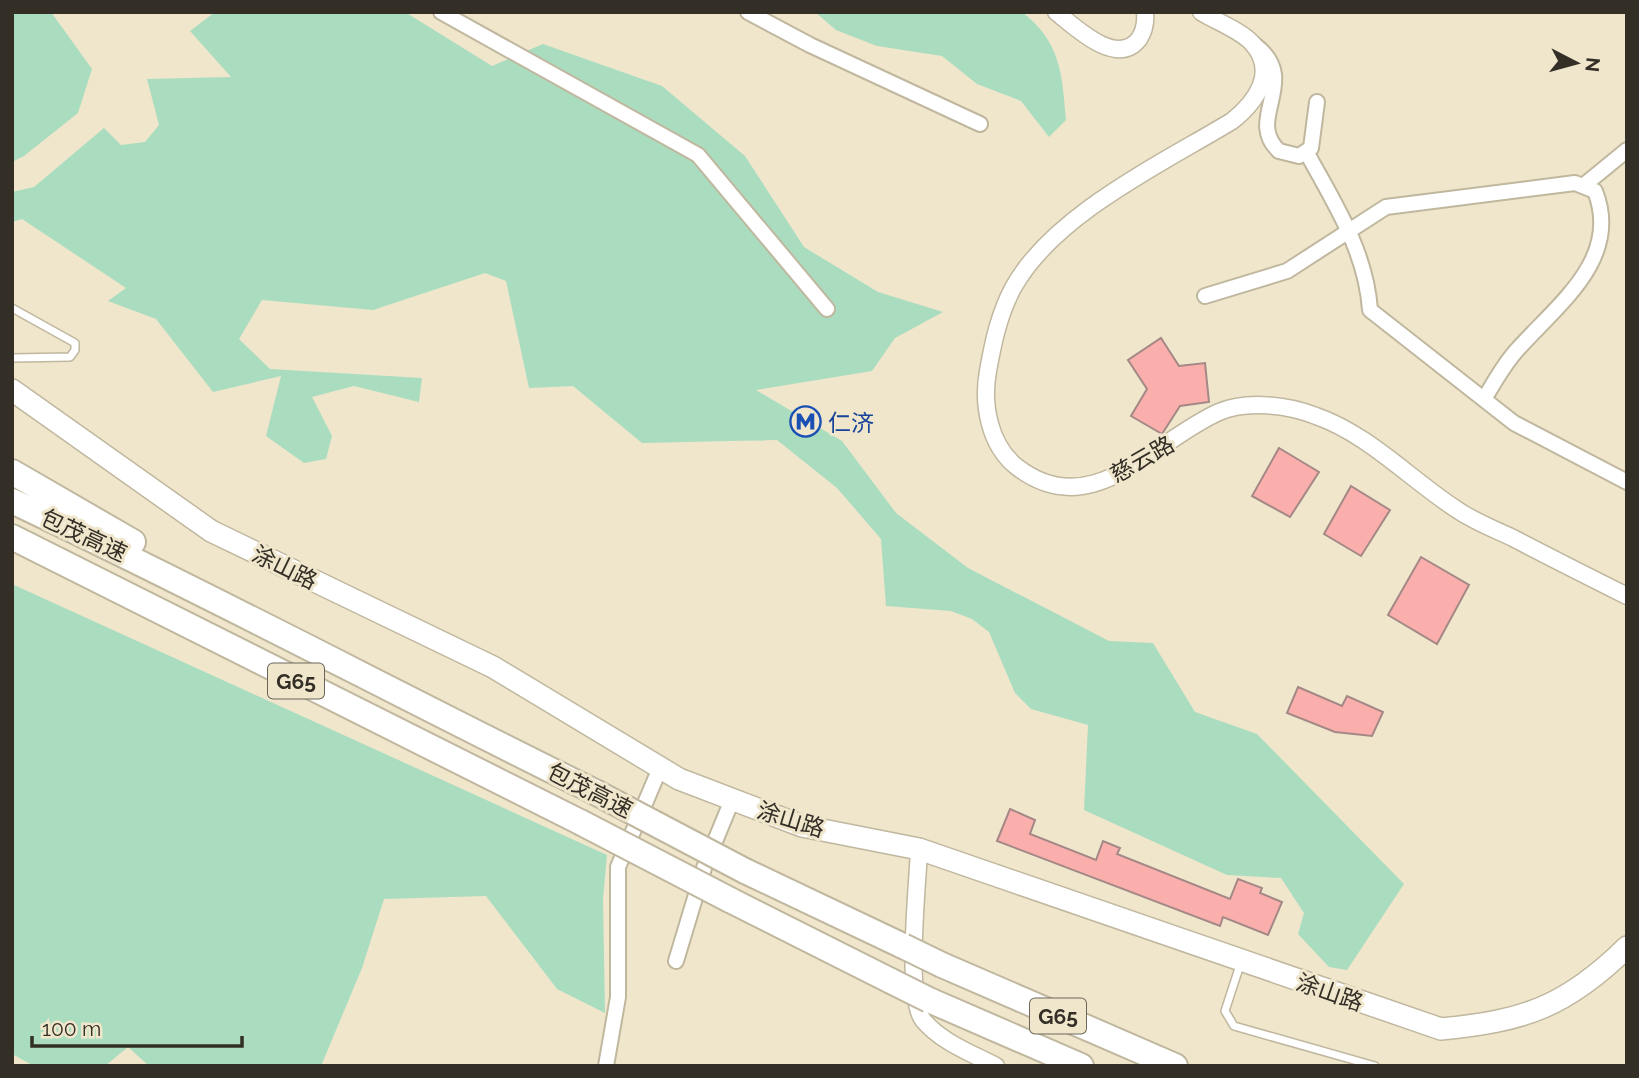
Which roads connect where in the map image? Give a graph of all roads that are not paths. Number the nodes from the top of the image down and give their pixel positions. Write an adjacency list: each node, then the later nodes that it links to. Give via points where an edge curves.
1 (441, 12): 15 (street, via 698,155)
2 (748, 12): 8 (street)
3 (1056, 12): 4 (street, via 1086,36 1123,50 1141,35)
4 (1145, 12)
5 (1201, 12): 6 (street)
6 (1252, 43): 10 (street, via 1275,67 1267,133 1273,145 1290,156); 24 (street, 慈云路, via 1263,67 1262,87 1252,106 1071,220 1047,242 1013,289 986,381 986,413 998,444 1016,466 1039,479 1062,488 1085,487 1108,480 1220,412 1248,405 1280,407 1316,416 1356,436 1458,510)
7 (1317, 102): 10 (street, via 1317,121)
8 (980, 124)
9 (1627, 150): 11 (street)
10 (1307, 153): 12 (street)
11 (1583, 186): 12 (street, via 1575,183 1386,207); 18 (street, via 1595,191 1601,206 1601,243 1585,277 1514,353)
12 (1351, 233): 13 (street, via 1287,271); 18 (street, via 1368,283 1370,310)
13 (1205, 296)
14 (12, 308): 16 (lane, via 75,343 75,351 70,357)
15 (827, 309)
16 (12, 358)
17 (12, 390): 27 (main road, 涂山路, via 211,531 494,667)
18 (1484, 400): 20 (street, via 1514,424)
19 (12, 472): 25 (highway)
20 (1627, 482)
21 (12, 500): 25 (highway, 包茂高速 / G65, via 186,583)
22 (12, 537): 26 (highway, 包茂高速 / G65)
23 (12, 547): 26 (highway)
24 (1627, 596)
25 (291, 640): 36 (highway, 包茂高速 / G65, bridge, via 745,871 942,965)
26 (235, 651): 35 (highway, 包茂高速 / G65, bridge, via 929,1000)
27 (660, 768): 28 (main road, 涂山路); 33 (street, via 618,867 618,997)
28 (732, 800): 29 (main road, 涂山路, via 802,825); 31 (street, via 704,869)
29 (919, 849): 32 (main road, 涂山路); 34 (street, via 913,978 921,1018 952,1044)
30 (1627, 947): 32 (main road, 涂山路, via 1597,977 1544,1009 1498,1024 1441,1029)
31 (677, 961)
32 (1241, 961): 37 (lane, via 1225,1011 1234,1026)
33 (606, 1066)
34 (996, 1066)
35 (1081, 1066)
36 (1175, 1066)
37 (1375, 1066)

